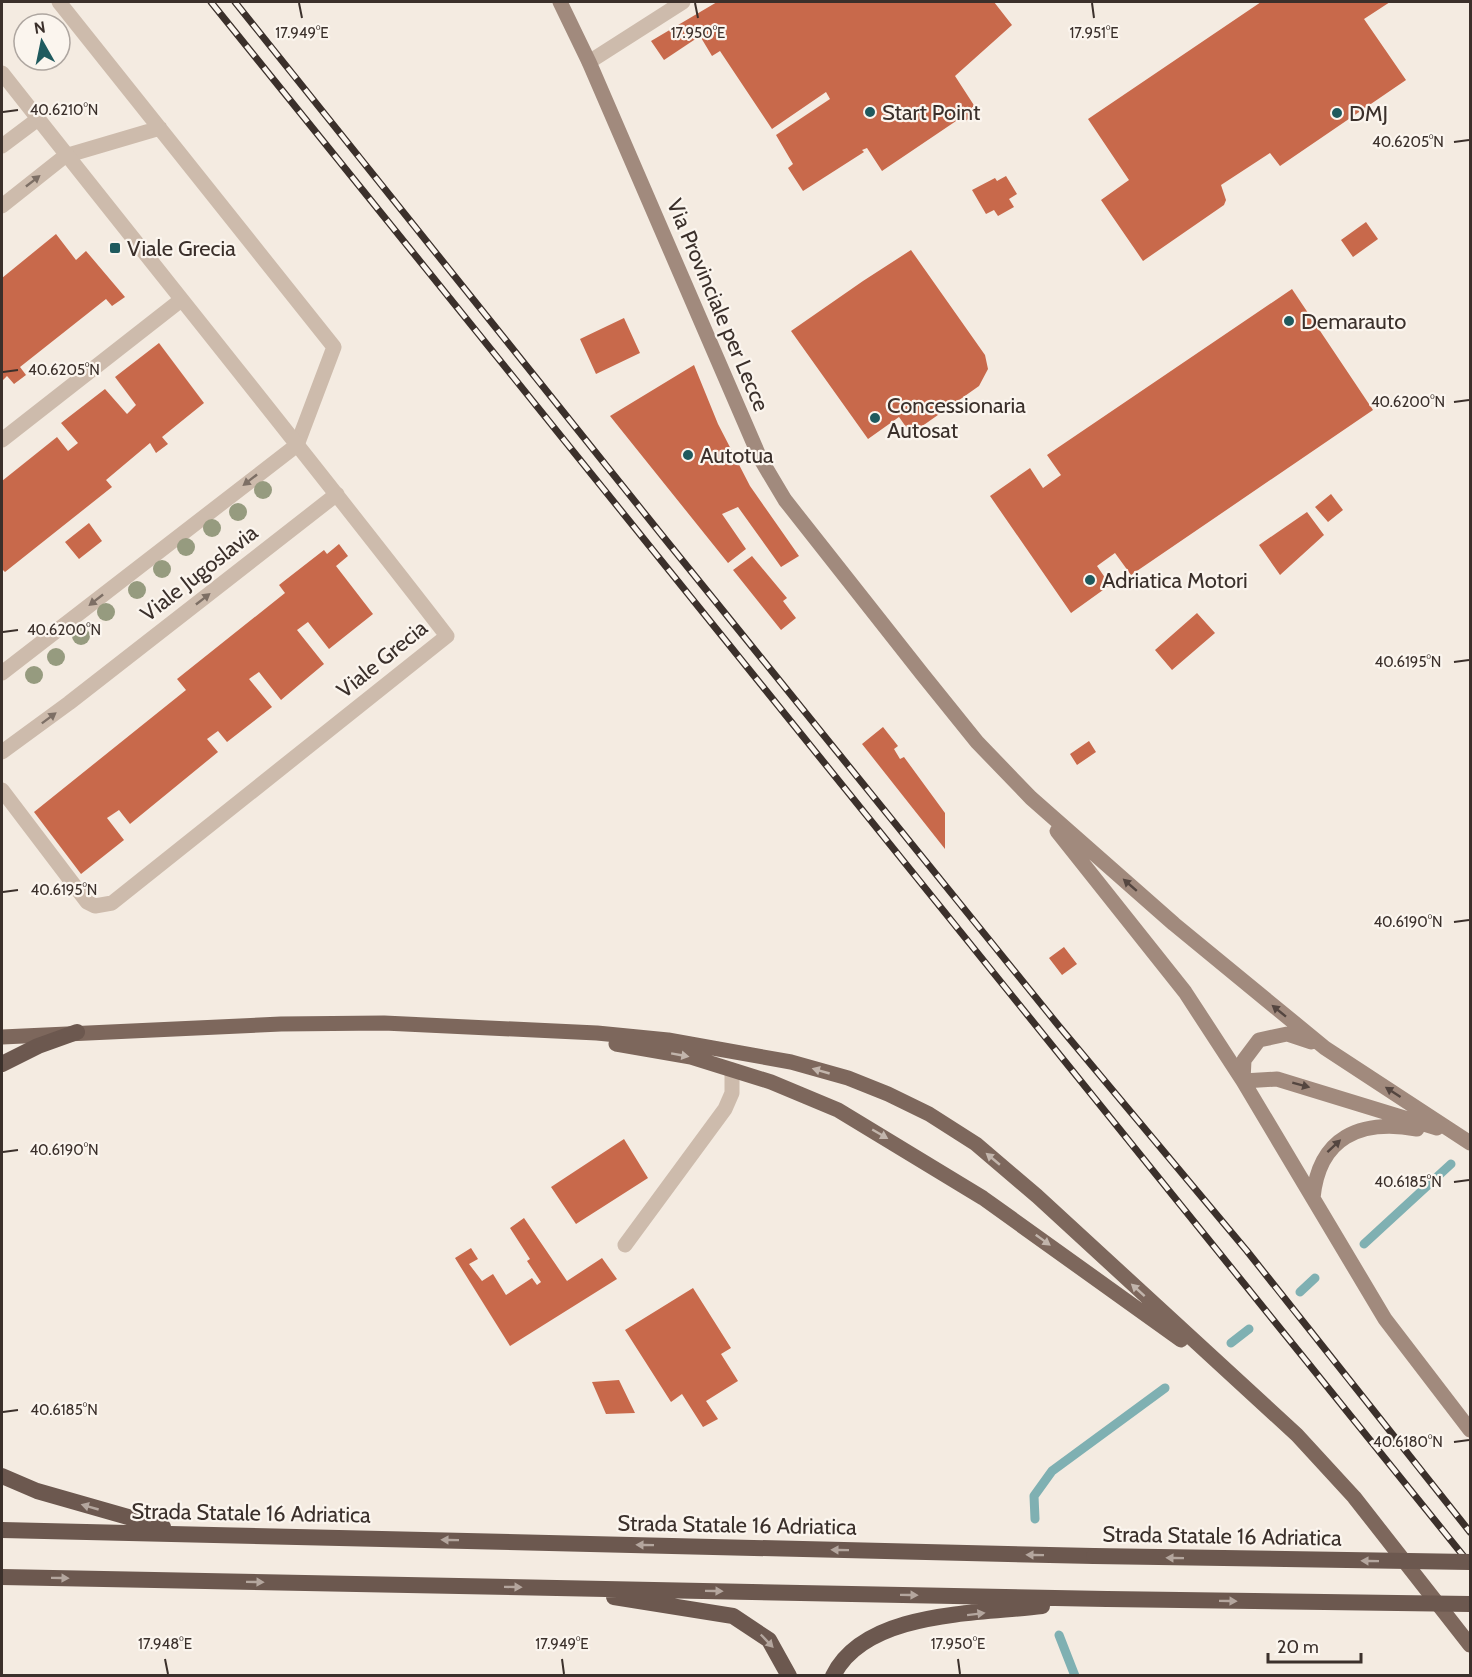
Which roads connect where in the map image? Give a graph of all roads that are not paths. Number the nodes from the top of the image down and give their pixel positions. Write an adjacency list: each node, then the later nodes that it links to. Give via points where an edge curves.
1 (59, 2): 7 (street)
2 (560, 2): 4 (main road, Via Provinciale per Lecce)
3 (683, 2): 4 (street)
4 (589, 62): 18 (main road, Via Provinciale per Lecce, via 765,466 785,500 977,742)
5 (2, 73): 6 (street, Viale Grecia)
6 (38, 119): 8 (street); 9 (street, Viale Grecia)
7 (160, 128): 9 (street); 13 (street, via 334,347)
8 (2, 147)
9 (65, 156): 10 (street, one-way to 9); 11 (street, Viale Grecia)
10 (2, 206)
11 (181, 300): 12 (street); 13 (street, Viale Grecia)
12 (2, 440)
13 (297, 445): 14 (street, Viale Grecia); 15 (street, Viale Jugoslavia, one-way to 15)
14 (337, 494): 16 (street, Viale Jugoslavia, one-way to 14); 17 (street, Viale Grecia, via 447,636 112,903 95,906 87,902)
15 (2, 673)
16 (2, 752)
17 (2, 790)
18 (1031, 798): 22 (main road, one-way to 18, via 1174,924); 25 (main road, via 1185,992)
19 (519, 1028): 20 (main road, via 384,1023); 24 (main road, one-way to 24, via 691,1058); 29 (main road, one-way to 19, via 976,1144 919,1109 848,1078 791,1062 668,1040)
20 (78, 1032): 21 (main road); 23 (highway)
21 (2, 1037)
22 (1325, 1048): 25 (main road, via 1287,1034 1259,1040 1244,1060); 26 (main road, one-way to 22)
23 (2, 1064)
24 (732, 1070): 28 (street, via 732,1093 725,1109); 29 (main road, one-way to 29, via 838,1110 928,1162 1034,1233)
25 (1243, 1081): 26 (main road, one-way to 26, via 1277,1079); 27 (main road)
26 (1465, 1139): 27 (main road, one-way to 26, via 1315,1176 1327,1153 1362,1127 1403,1126)
27 (1313, 1198): 30 (main road, via 1385,1319)
28 (626, 1245)
29 (1243, 1386): 39 (main road, via 1330,1468)
30 (1470, 1430)
31 (2, 1476): 33 (highway, one-way to 31, via 37,1491)
32 (2, 1530): 33 (highway, Strada Statale 16 Adriatica)
33 (187, 1534): 34 (highway, Strada Statale 16 Adriatica, one-way to 33, bridge)
34 (1470, 1562)
35 (2, 1577): 36 (highway, one-way to 36)
36 (551, 1588): 37 (highway, one-way to 37); 40 (highway, one-way to 40, via 733,1616 769,1640)
37 (1107, 1599): 38 (highway, one-way to 38, bridge); 41 (highway, one-way to 37, via 837,1667 866,1639 904,1622)
38 (1470, 1604)
39 (1470, 1645)
40 (789, 1676)
41 (833, 1676)

